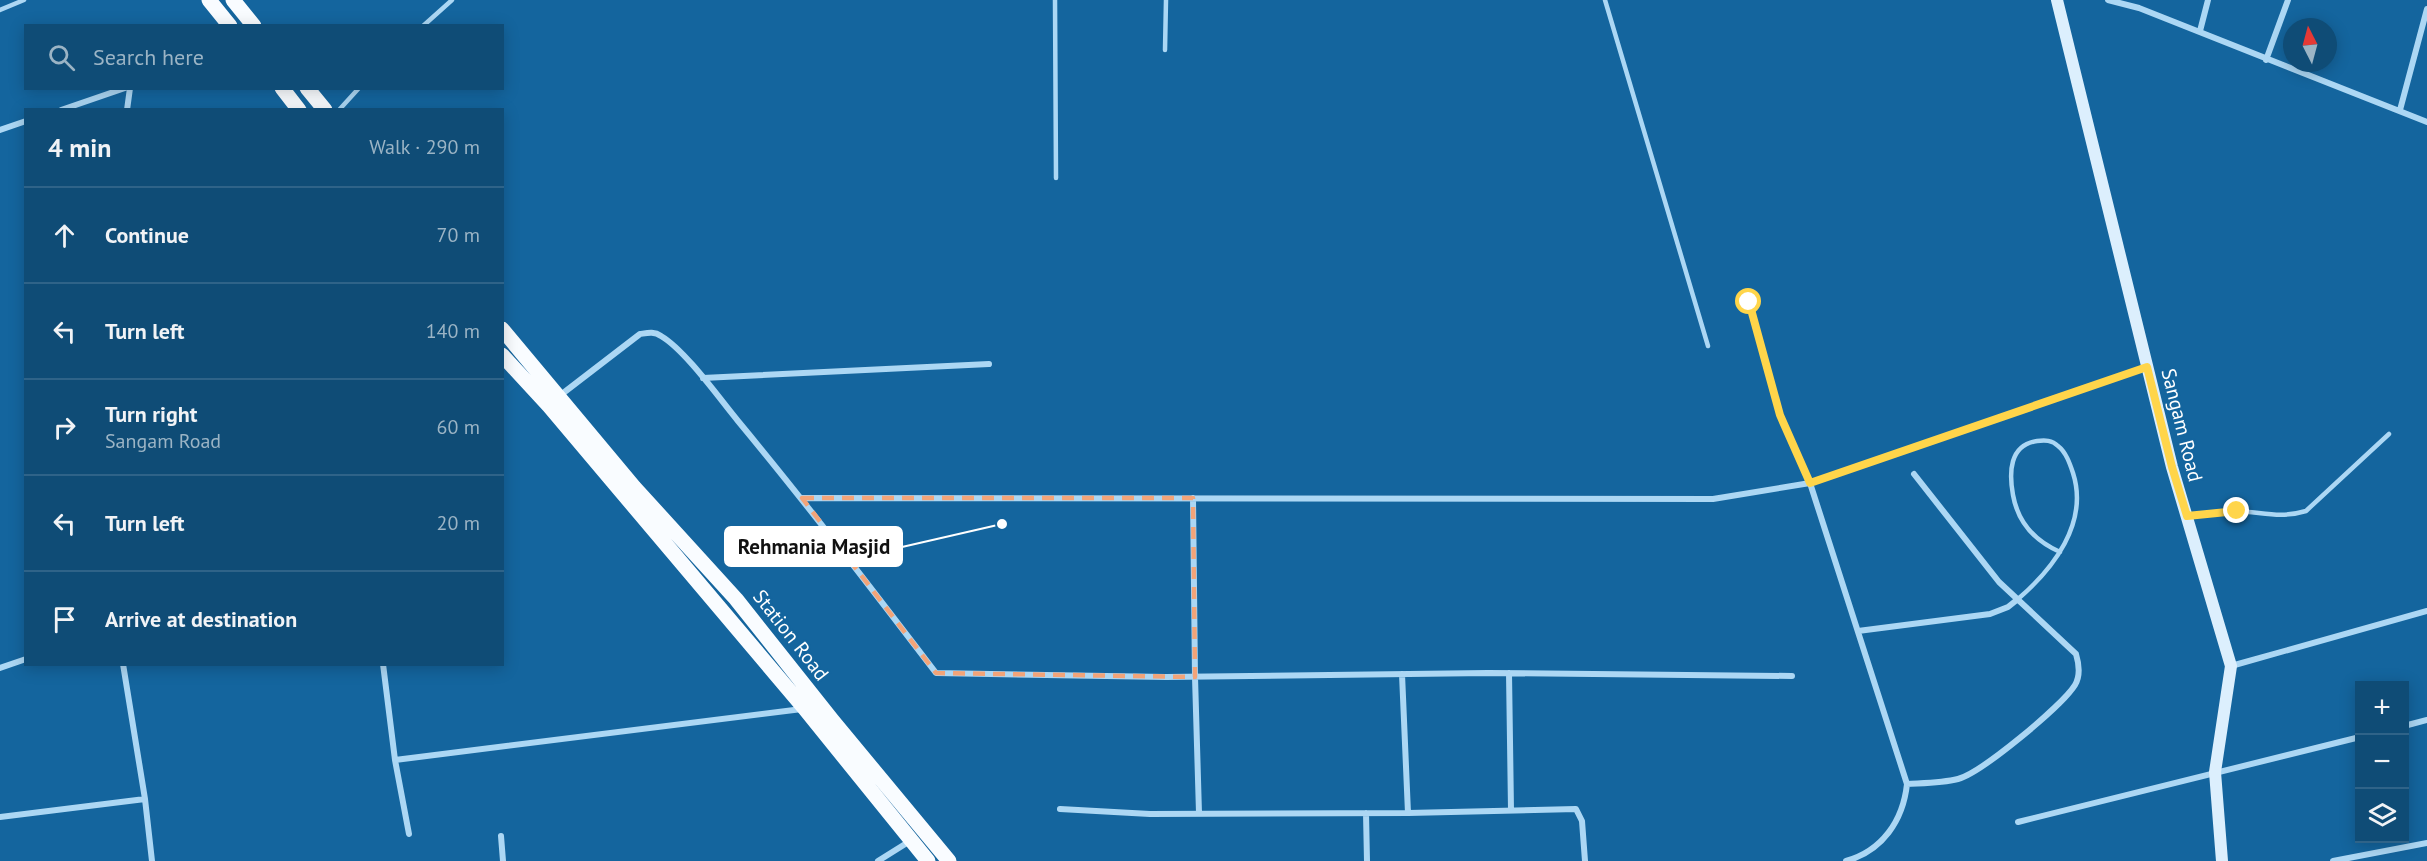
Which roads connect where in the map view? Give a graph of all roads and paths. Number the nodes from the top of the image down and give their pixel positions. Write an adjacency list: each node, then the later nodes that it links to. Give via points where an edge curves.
1 (24, 0): 15 (lane)
2 (209, 0): 16 (main road)
3 (233, 0): 17 (main road)
4 (452, 0): 18 (lane)
5 (1055, 0): 36 (lane)
6 (1166, 0): 20 (lane)
7 (1605, 0): 39 (lane)
8 (2057, 0): 42 (street, Sangam Road)
9 (2108, 0): 13 (street)
10 (2141, 0): 13 (street)
11 (2208, 0): 19 (street)
12 (2288, 0): 21 (street)
13 (2139, 8): 19 (street)
14 (2427, 9): 32 (street)
15 (0, 10)
16 (228, 24)
17 (252, 24)
18 (425, 24)
19 (2200, 31): 21 (street)
20 (1165, 50)
21 (2266, 60): 32 (street)
22 (119, 90): 27 (street)
23 (130, 90): 28 (street)
24 (284, 90): 29 (main road)
25 (309, 90): 30 (main road)
26 (357, 90): 31 (lane)
27 (68, 108)
28 (127, 108)
29 (297, 108)
30 (324, 108)
31 (341, 108)
32 (2400, 110): 34 (street)
33 (24, 122): 35 (street)
34 (2427, 122)
35 (0, 130)
36 (1056, 178)
37 (1749, 302): 47 (lane, via 1780,415)
38 (504, 334): 44 (main road, Station Road)
39 (1708, 346)
40 (504, 357): 44 (main road, Station Road)
41 (989, 364): 43 (street)
42 (2147, 367): 47 (street); 50 (street, Sangam Road)
43 (703, 378): 44 (street, via 669,341 649,332 639,334); 48 (street)
44 (553, 402): 64 (main road, Station Road); 87 (main road, Station Road, via 736,599)
45 (2389, 434): 50 (lane, via 2306,511 2275,516 2237,511)
46 (1914, 474): 52 (street, via 1999,582)
47 (1810, 483): 49 (street, via 1713,499); 54 (street)
48 (802, 498): 49 (street); 63 (street, via 936,673)
49 (1194, 498): 63 (street)
50 (2187, 516): 58 (street, Sangam Road)
51 (2060, 552): 51 (lane, via 2030,533 2019,517 2013,497 2010,472 2014,456 2030,442 2052,441 2061,447 2074,477 2074,522); 52 (lane)
52 (2018, 599): 54 (street, via 1990,614); 70 (street, via 2076,654 2079,664 2075,685 2038,722 1977,771 1958,779)
53 (2427, 611): 58 (street)
54 (1858, 631): 70 (street)
55 (24, 657): 59 (street)
56 (123, 666): 71 (street)
57 (383, 666): 68 (street)
58 (2231, 666): 69 (street, Sangam Road)
59 (0, 668)
60 (1509, 673): 61 (street); 62 (street); 73 (street)
61 (1402, 674): 63 (street); 76 (street)
62 (1792, 676)
63 (1195, 677): 74 (street)
64 (805, 709): 68 (street); 81 (main road, Station Road)
65 (2427, 720): 66 (street)
66 (2409, 725)
67 (2355, 737): 69 (street)
68 (394, 760): 79 (street)
69 (2215, 772): 78 (street); 91 (street, Sangam Road)
70 (1907, 784): 90 (street, via 1905,805 1891,831 1863,856)
71 (145, 799): 77 (street); 83 (street)
72 (1060, 809): 74 (street)
73 (1511, 810): 76 (street); 89 (street, via 1576,810 1582,821)
74 (1199, 813): 75 (street)
75 (1366, 813): 76 (street); 88 (street)
76 (1408, 813)
77 (0, 817)
78 (2018, 822)
79 (409, 834)
80 (501, 836): 84 (street)
81 (910, 841): 85 (street); 86 (main road, Station Road)
82 (2427, 843): 92 (street)
83 (152, 861)
84 (503, 861)
85 (878, 861)
86 (928, 861)
87 (949, 861)
88 (1367, 861)
89 (1585, 861)
90 (1846, 861)
91 (2222, 861)
92 (2333, 861)

